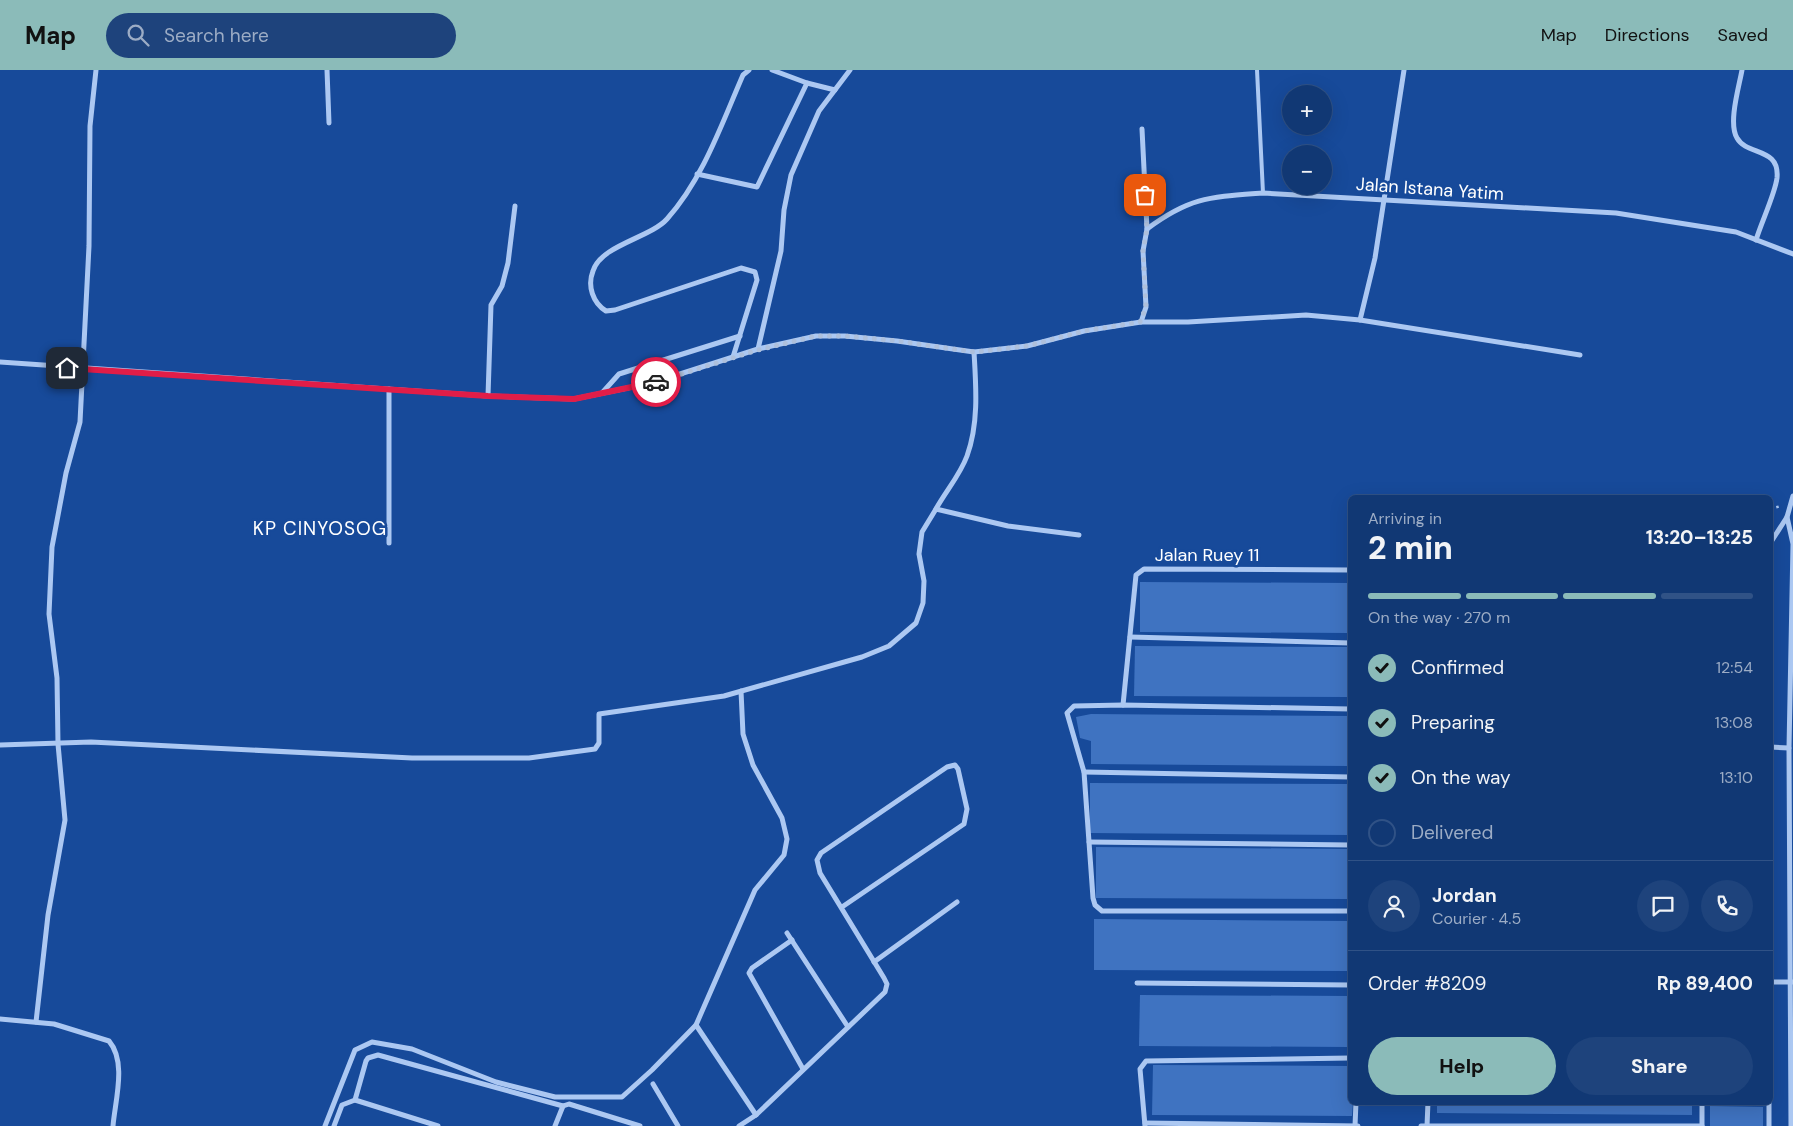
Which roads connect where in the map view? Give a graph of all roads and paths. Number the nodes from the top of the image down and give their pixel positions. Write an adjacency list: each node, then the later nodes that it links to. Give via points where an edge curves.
1 (96, 70): 28 (street, via 90,126)
2 (327, 70): 11 (street)
3 (749, 70): 13 (street, via 743,75)
4 (772, 70): 9 (street)
5 (850, 70): 10 (street)
6 (1257, 70): 14 (lane)
7 (1404, 70): 15 (street)
8 (1742, 70): 18 (street, via 1733,116 1736,137 1745,147 1764,152 1774,162 1777,177)
9 (807, 83): 10 (street); 13 (street, via 757,187)
10 (835, 90): 23 (street, via 819,111 791,175 781,251)
11 (329, 123)
12 (1142, 129): 17 (street)
13 (697, 174): 22 (street, via 685,198 665,222 605,256 593,270 591,291 596,305 606,311 615,310 750,268 757,280)
14 (1263, 193): 15 (street, Jalan Istana Yatim); 17 (street, Jalan Istana Yatim, via 1202,199 1166,214)
15 (1385, 199): 18 (street, Jalan Istana Yatim, via 1616,213 1736,232); 20 (street)
16 (515, 206): 31 (street, via 508,263 502,286 491,305)
17 (1147, 229): 21 (street, via 1143,251 1146,307)
18 (1756, 240): 19 (street, Jalan Istana Yatim)
19 (1793, 254)
20 (1360, 320): 21 (street, via 1306,315); 25 (street)
21 (1140, 322): 24 (street, via 1084,331 1027,346)
22 (740, 336): 26 (street); 30 (street, via 619,374)
23 (758, 350): 24 (street, via 816,336 845,336); 26 (street)
24 (974, 352): 33 (street, via 976,396 968,455)
25 (1580, 355)
26 (733, 357): 30 (street, via 652,383)
27 (0, 362): 28 (street)
28 (84, 370): 29 (street); 44 (street, via 80,422 66,473 52,547 49,614 57,678)
29 (389, 389): 31 (street); 37 (street)
30 (602, 393): 31 (street, via 574,399)
31 (488, 396)
32 (1793, 496): 34 (street)
33 (936, 509): 35 (street, via 1016,527); 41 (street, via 922,532 919,554 924,581 923,603 916,623 889,646 862,657)
34 (1790, 518): 36 (street); 47 (street, via 1793,544)
35 (1079, 535)
36 (1773, 539)
37 (389, 543)
38 (1348, 570): 39 (street, Jalan Ruey 11, via 1144,569 1136,576)
39 (1130, 637): 40 (street); 42 (street, Jalan Ruey 11)
40 (1348, 643)
41 (741, 691): 44 (street, via 599,714 597,748 529,758 412,758 91,742); 64 (street, via 744,734 753,765 782,818 787,839 784,855 755,890)
42 (1124, 705): 43 (street); 48 (street, via 1074,706 1067,713)
43 (1348, 709)
44 (58, 744): 45 (street); 63 (street, via 64,820 48,915)
45 (0, 745)
46 (1773, 747): 47 (street)
47 (1789, 748): 59 (street)
48 (1084, 772): 49 (street); 50 (street)
49 (1348, 777)
50 (1089, 842): 51 (street); 54 (street, via 1093,898 1102,911)
51 (1348, 845)
52 (957, 902): 57 (street)
53 (842, 907): 53 (street, via 817,867 820,854 955,765 967,809 964,824); 57 (street)
54 (1348, 911)
55 (787, 933): 56 (street)
56 (792, 940): 65 (street); 67 (street, via 749,973)
57 (874, 962): 65 (street, via 887,984 885,992)
58 (1773, 982): 59 (street)
59 (1791, 982): 90 (street)
60 (1137, 983): 61 (street)
61 (1348, 985)
62 (0, 1019): 63 (street)
63 (36, 1022): 77 (street, via 96,1036 109,1041 115,1048 118,1076)
64 (698, 1027): 75 (street); 78 (street, via 622,1097 589,1099 555,1097 496,1082 412,1049 372,1042 355,1050)
65 (848, 1028): 67 (street)
66 (1348, 1058): 76 (street, via 1146,1061 1140,1069)
67 (803, 1069): 75 (street)
68 (653, 1084): 83 (street)
69 (354, 1100): 74 (street, via 366,1061 378,1056); 79 (street, via 342,1105); 80 (street)
70 (1356, 1105): 85 (street)
71 (1428, 1105): 87 (street)
72 (1702, 1105): 88 (street)
73 (1769, 1105): 89 (street)
74 (563, 1106): 81 (street); 82 (street, via 576,1105)
75 (756, 1115): 84 (street)
76 (1145, 1124): 85 (street)
77 (112, 1126)
78 (325, 1126)
79 (334, 1126)
80 (438, 1126)
81 (555, 1126)
82 (640, 1126)
83 (678, 1126)
84 (739, 1126)
85 (1357, 1126)
86 (1422, 1126): 87 (street)
87 (1427, 1126): 88 (street)
88 (1702, 1126)
89 (1769, 1126)
90 (1791, 1126)

